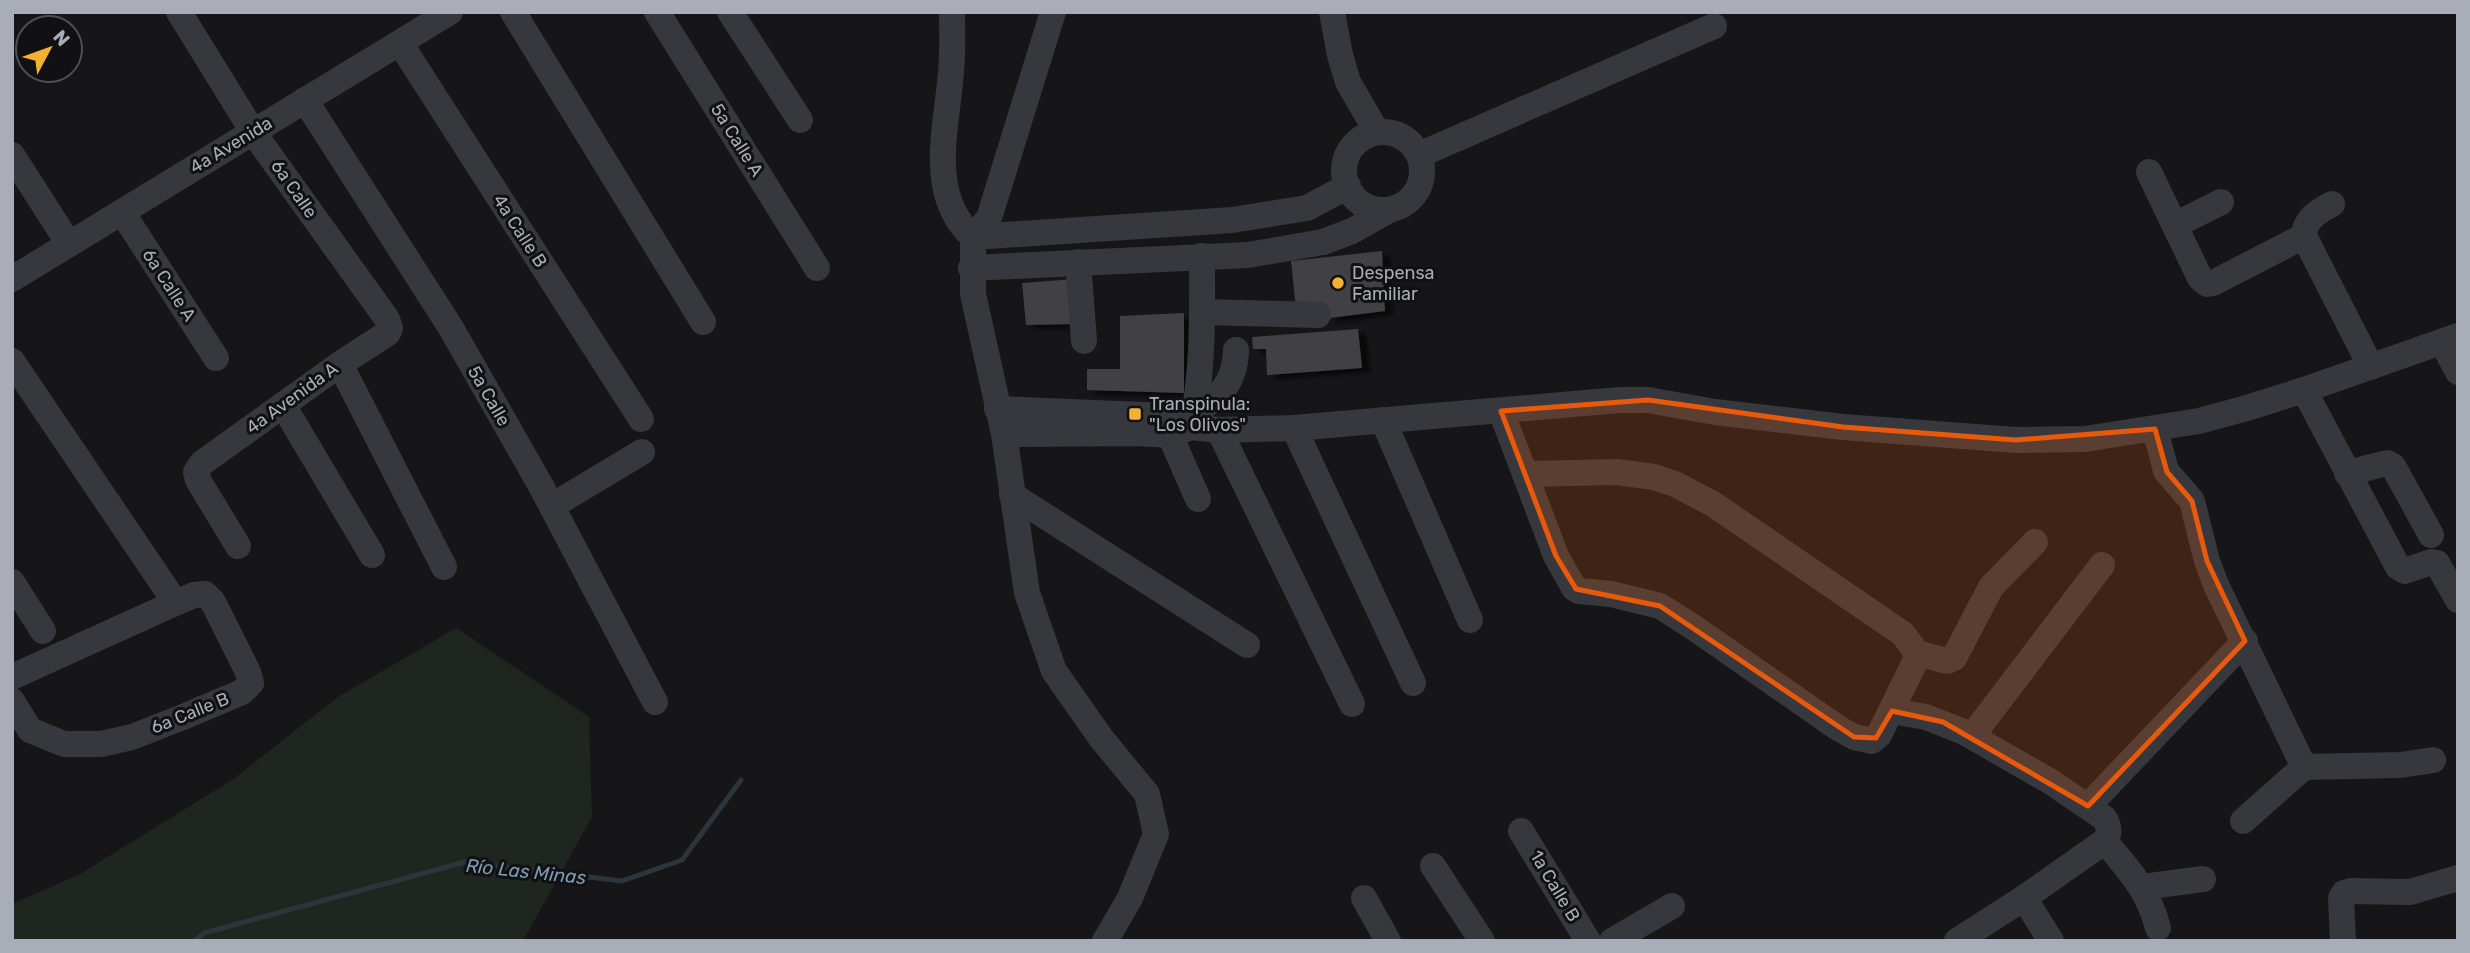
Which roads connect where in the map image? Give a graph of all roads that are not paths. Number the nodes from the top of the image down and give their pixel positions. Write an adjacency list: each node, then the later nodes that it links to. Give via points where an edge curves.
1 (179, 12): 13 (street, 6a Calle)
2 (450, 12): 10 (street, 4a Avenida)
3 (513, 12): 34 (street)
4 (657, 12): 29 (street, 5a Calle A)
5 (730, 12): 12 (street)
6 (952, 12): 25 (street, via 942,167 953,210)
7 (1054, 12): 25 (street, via 989,218)
8 (1332, 12): 14 (street, via 1348,82)
9 (1714, 26): 16 (street)
10 (400, 43): 11 (street, 4a Avenida); 48 (street, 4a Calle B)
11 (305, 100): 13 (street, 4a Avenida); 61 (street, 5a Calle, via 451,328)
12 (800, 120)
13 (253, 132): 22 (street, 4a Avenida); 35 (street, 6a Calle)
14 (1377, 132): 16 (street, via 1407,139); 18 (street, via 1357,141 1349,151 1344,175)
15 (12, 155): 26 (street)
16 (1419, 155): 21 (street, via 1419,189)
17 (2149, 172): 23 (street)
18 (1348, 187): 21 (street, via 1369,207); 25 (street, via 1307,208 1232,220)
19 (2221, 202): 23 (street)
20 (2332, 204): 24 (street, via 2313,215)
21 (1391, 209): 27 (street, via 1323,242 1248,255)
22 (122, 212): 26 (street, 4a Avenida); 39 (street, 6a Calle A)
23 (2175, 225): 24 (street, via 2200,278 2211,284)
24 (2304, 236): 42 (street)
25 (973, 237): 30 (street)
26 (69, 244): 31 (street, 4a Avenida)
27 (1202, 256): 28 (street); 32 (street)
28 (1078, 262): 30 (street); 37 (street)
29 (817, 268)
30 (971, 268): 46 (street, via 976,316)
31 (12, 279)
32 (1202, 312): 33 (street); 50 (street)
33 (1318, 315)
34 (703, 322)
35 (390, 328): 41 (street, 4a Avenida A)
36 (2450, 339): 42 (street); 43 (street)
37 (1084, 341)
38 (1236, 350): 50 (street, via 1235,366 1225,387)
39 (216, 358)
40 (12, 361): 70 (street)
41 (340, 364): 45 (street, 4a Avenida A); 67 (street)
42 (2371, 367): 44 (street)
43 (2458, 372)
44 (2304, 390): 52 (street); 57 (street)
45 (283, 405): 64 (street, 4a Avenida A, via 196,472); 65 (street)
46 (997, 409): 50 (street, via 1167,416); 54 (street)
47 (1501, 411): 49 (street); 52 (street, via 1648,400 1843,427 2016,440 2085,439); 58 (street)
48 (641, 419)
49 (1383, 420): 51 (street); 71 (street)
50 (1185, 425): 53 (street); 55 (street); 60 (street)
51 (1294, 428): 53 (street); 77 (street)
52 (2155, 429): 73 (street, via 2166,471 2192,501 2207,561)
53 (1219, 430): 80 (street)
54 (1004, 434): 55 (street); 59 (street)
55 (1042, 434): 59 (street, via 1029,441)
56 (642, 452): 61 (street)
57 (2347, 473): 62 (street, via 2386,463 2393,466); 69 (street, via 2399,569 2435,562)
58 (1526, 474): 75 (street, via 1617,472 1654,477 1694,493 1903,634); 81 (street, via 1564,575 1576,589 1660,606 1854,737 1876,738)
59 (1011, 483): 74 (street); 97 (street, via 1027,593 1054,671 1147,794 1156,834 1130,898)
60 (1198, 499)
61 (552, 506): 79 (street, 5a Calle)
62 (2431, 535)
63 (2035, 542): 75 (street, via 1991,587 1954,659)
64 (238, 546)
65 (372, 555)
66 (2102, 565): 82 (street)
67 (444, 567)
68 (12, 582): 72 (street)
69 (2458, 600)
70 (173, 604): 76 (street, 6a Calle B); 78 (street, 6a Calle B, via 205,594 213,602 248,672 251,683 243,692 132,737 101,744 64,744 30,730)
71 (1470, 620)
72 (43, 631)
73 (2245, 641): 84 (street); 85 (street)
74 (1247, 645)
75 (1917, 653): 81 (street)
76 (12, 677)
77 (1413, 683)
78 (12, 701)
79 (655, 702)
80 (1352, 704)
81 (1892, 711): 82 (street, via 1943,722)
82 (1972, 736): 85 (street)
83 (2433, 760): 84 (street)
84 (2304, 768): 86 (street)
85 (2088, 806): 88 (street, via 2108,823)
86 (2243, 821)
87 (1521, 831): 100 (street, 1a Calle B)
88 (2105, 841): 92 (street); 94 (street)
89 (1433, 866): 99 (street)
90 (2458, 878): 104 (street, via 2410,892 2344,893)
91 (2203, 879): 92 (street)
92 (2142, 887): 96 (street)
93 (1364, 898): 98 (street)
94 (2024, 898): 102 (street); 103 (street)
95 (1672, 906): 101 (street)
96 (2158, 928)
97 (1105, 941)
98 (1388, 941)
99 (1482, 941)
100 (1588, 941)
101 (1612, 941)
102 (1957, 941)
103 (2051, 941)
104 (2343, 941)

